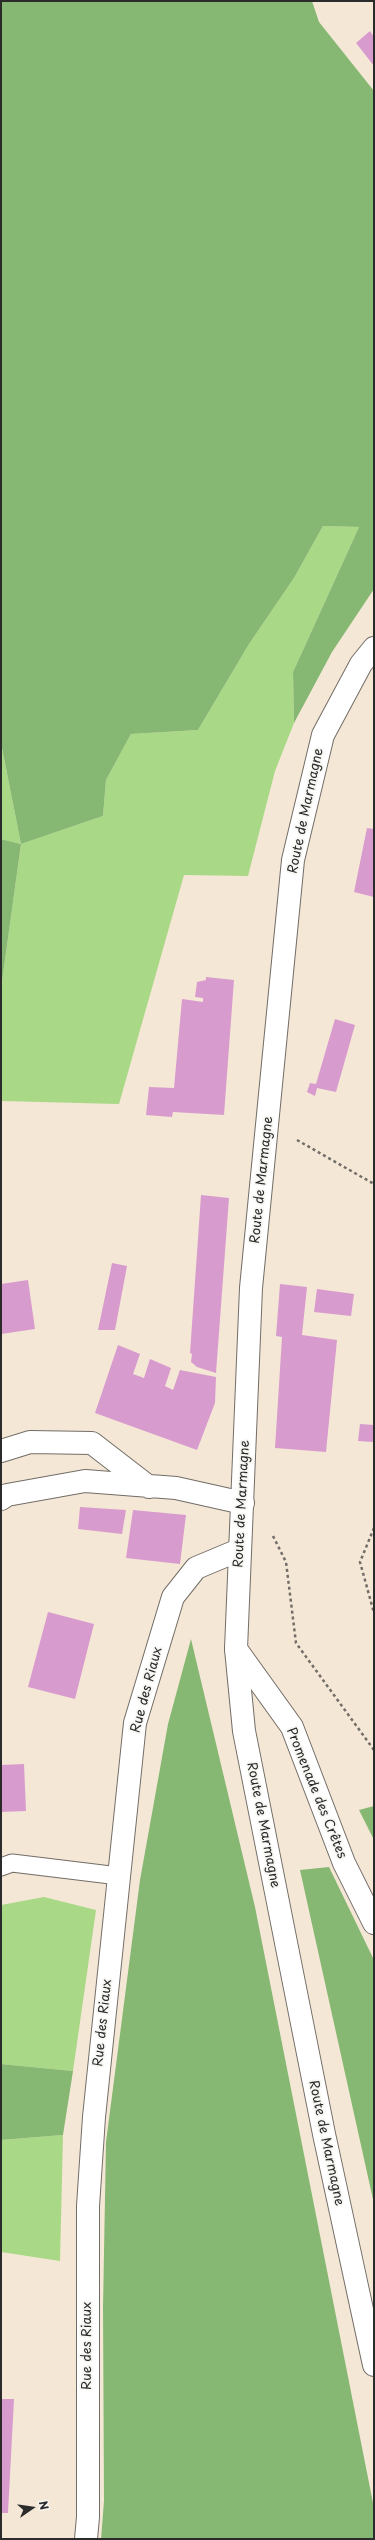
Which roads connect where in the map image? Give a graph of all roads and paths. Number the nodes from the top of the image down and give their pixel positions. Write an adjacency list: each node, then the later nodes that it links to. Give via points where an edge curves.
1 (374, 648): 2 (street, Route de Marmagne, via 361,664 323,735 293,860)
2 (267, 1123): 3 (path); 7 (street, Route de Marmagne, via 251,1288)
3 (374, 1184)
4 (1, 1450): 5 (street, via 30,1442 92,1443)
5 (149, 1487): 6 (street, via 85,1481 7,1495); 7 (street, via 176,1488)
6 (1, 1499)
7 (243, 1503): 9 (street, Route de Marmagne); 12 (path, via 275,1538 286,1562 296,1643)
8 (374, 1528): 10 (path, via 360,1562)
9 (239, 1550): 11 (street, Route de Marmagne); 14 (street, Rue des Riaux, via 196,1568 173,1597 135,1723)
10 (374, 1613)
11 (236, 1648): 15 (street, Promenade des Crêtes, via 292,1728 344,1863); 16 (street, Route de Marmagne, via 244,1731 324,2134)
12 (374, 1750)
13 (1, 1867): 14 (lane, via 12,1863)
14 (119, 1876): 17 (street, Rue des Riaux, via 94,2117 88,2206)
15 (374, 1923)
16 (374, 2365)
17 (86, 2539)

